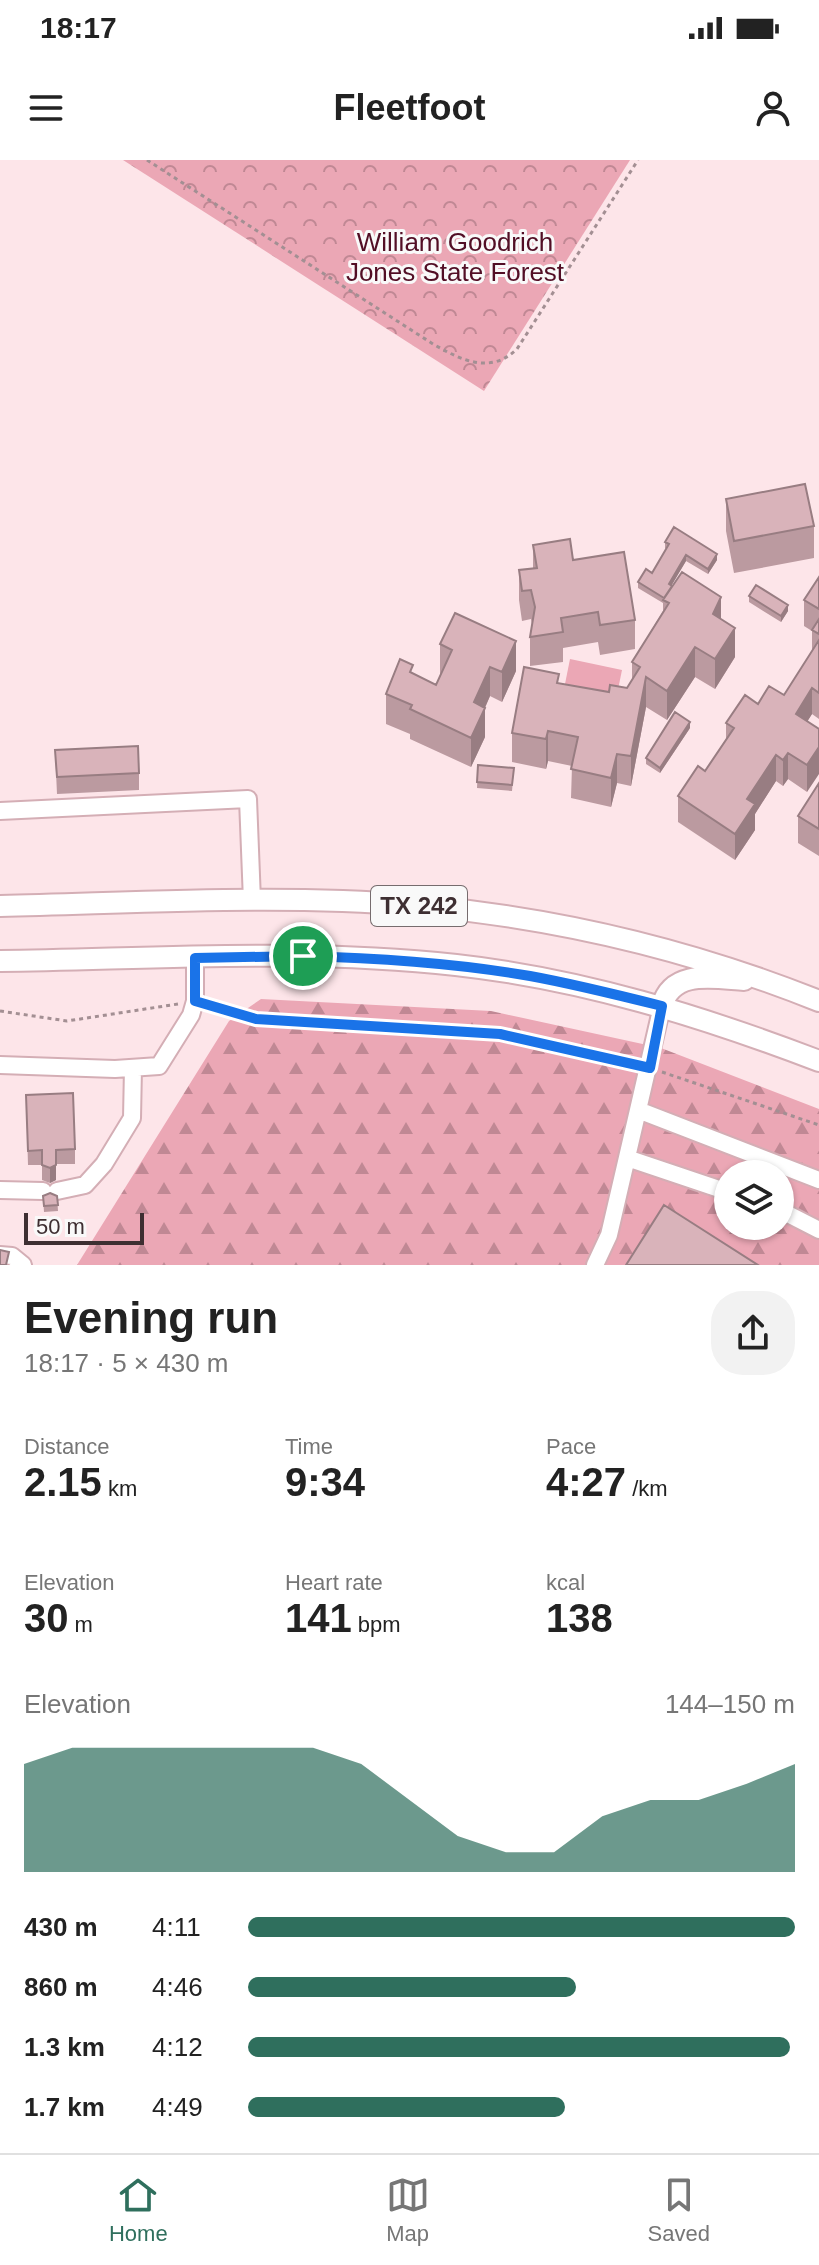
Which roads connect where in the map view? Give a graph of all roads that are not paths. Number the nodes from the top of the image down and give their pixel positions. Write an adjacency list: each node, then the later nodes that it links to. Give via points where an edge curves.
1 (0, 811): 2 (lane, via 248,799)
2 (252, 901): 3 (main road, TX 242); 6 (main road, TX 242, via 413,905 541,921 662,948)
3 (0, 906)
4 (195, 958): 5 (main road, TX 242); 8 (main road, TX 242, via 303,956 457,965); 11 (lane, via 191,1015 159,1066)
5 (0, 961)
6 (768, 982): 7 (main road, TX 242); 8 (main road, via 682,981 666,993)
7 (819, 1001)
8 (662, 1006): 9 (main road, TX 242); 12 (lane)
9 (819, 1061)
10 (0, 1065): 11 (lane)
11 (133, 1068): 16 (lane, via 132,1118 85,1185)
12 (638, 1110): 13 (lane); 14 (lane)
13 (627, 1158): 15 (lane); 21 (lane, via 609,1235)
14 (819, 1180)
15 (714, 1187)
16 (0, 1190)
17 (794, 1217): 18 (lane)
18 (819, 1230)
19 (0, 1255): 20 (lane)
20 (23, 1265)
21 (595, 1265)

